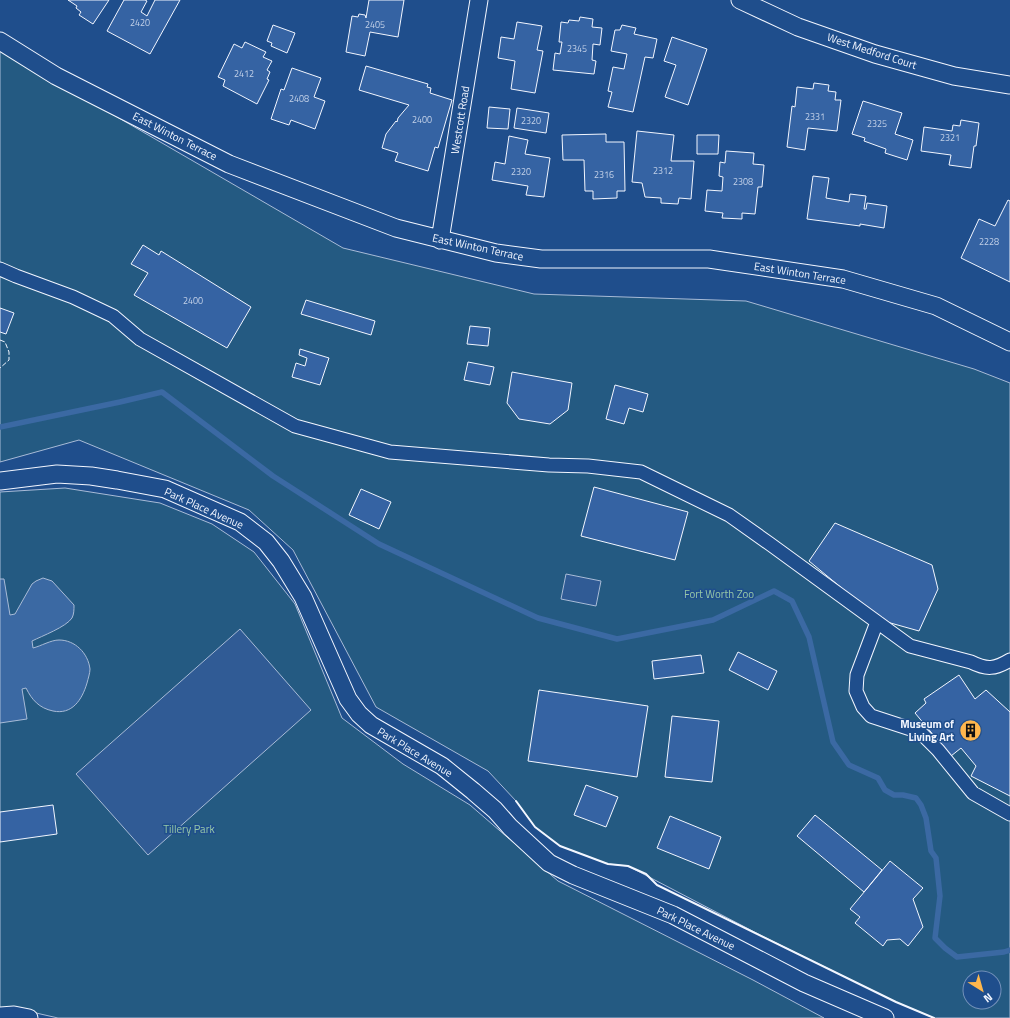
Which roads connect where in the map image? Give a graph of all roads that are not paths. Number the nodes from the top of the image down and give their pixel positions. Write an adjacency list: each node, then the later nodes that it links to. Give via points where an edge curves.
1 (479, 0): 5 (street, Westcott Road)
2 (740, 0): 4 (street, West Medford Court, via 798,26 874,54 954,76)
3 (0, 41): 5 (street, East Winton Terrace, via 56,76 229,164 396,228)
4 (1010, 85)
5 (440, 240): 7 (street, East Winton Terrace, via 496,253 541,259 709,260 843,279 936,306)
6 (0, 269): 9 (street, via 73,297 113,316 140,339 295,426 390,452 641,472 729,516)
7 (1010, 342)
8 (0, 481): 14 (street, Park Place Avenue, via 57,474 117,480 165,489 240,522 266,542 281,561 303,597 348,699 359,714 371,725 442,766 495,810 549,863 673,915 804,983)
9 (876, 622): 10 (street, via 910,646 971,662 980,667 1000,666); 11 (street, via 857,675 856,691 863,707 871,716 920,732 973,793)
10 (1010, 660)
11 (1010, 814)
12 (0, 1016): 13 (street)
13 (29, 1018)
14 (885, 1018)

